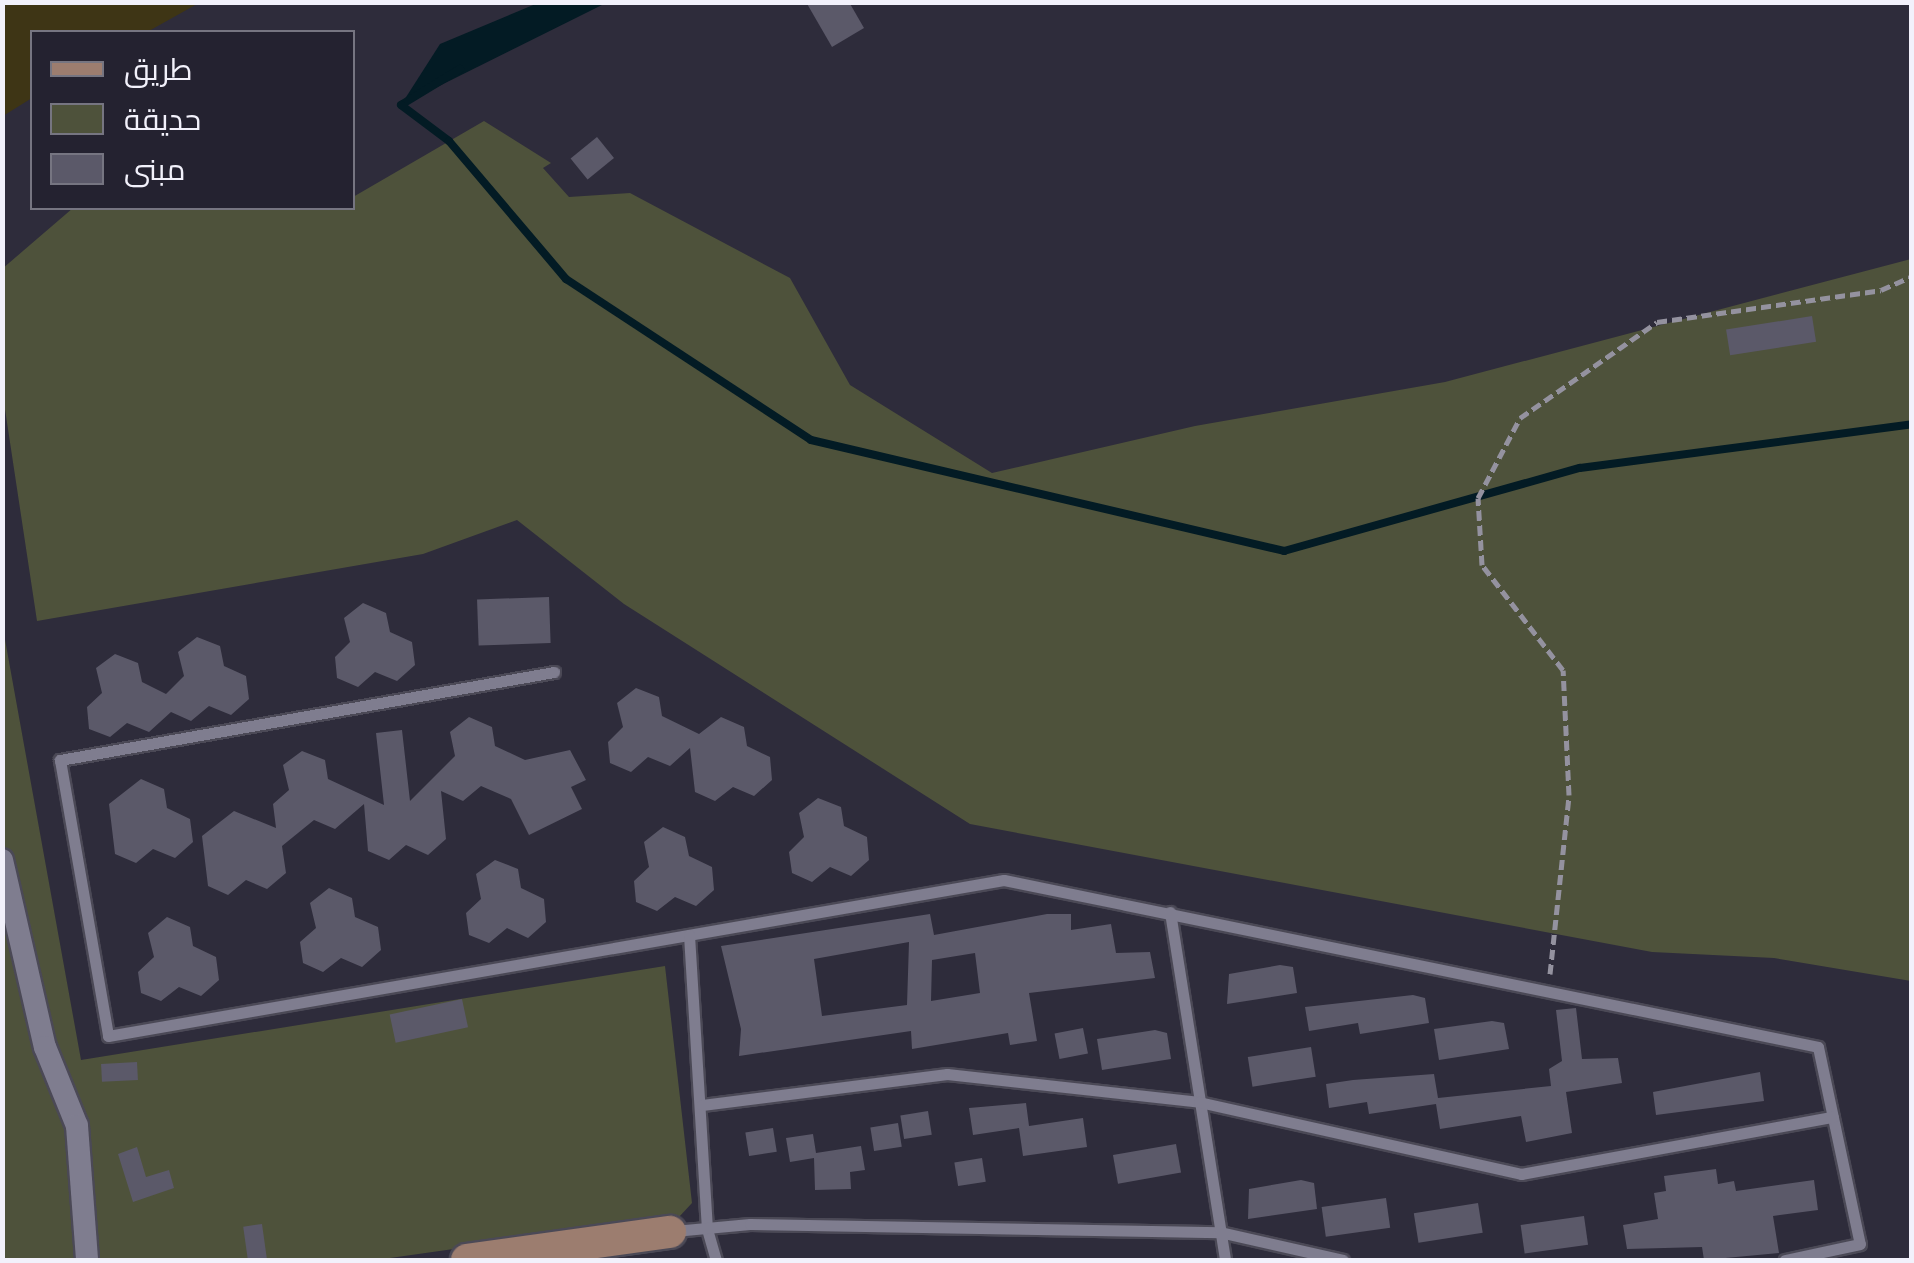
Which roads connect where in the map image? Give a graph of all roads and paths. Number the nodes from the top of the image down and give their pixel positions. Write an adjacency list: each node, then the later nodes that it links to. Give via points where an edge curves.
1 (1912, 276): 6 (path, via 1881,290 1656,322 1520,418 1478,498 1482,565 1563,670 1569,795)
2 (554, 672): 5 (lane, via 60,760 108,1036)
3 (2, 860): 14 (street, via 45,1047 78,1126)
4 (1170, 912): 5 (lane, via 1004,880); 6 (lane); 7 (lane)
5 (689, 935): 8 (lane)
6 (1546, 991): 9 (lane, via 1818,1047)
7 (1199, 1102): 8 (lane, via 947,1074); 9 (lane, via 1521,1174); 12 (lane)
8 (702, 1104): 10 (lane)
9 (1834, 1117): 19 (lane, via 1860,1244)
10 (707, 1228): 11 (lane); 12 (lane); 16 (lane)
11 (670, 1232): 13 (street)
12 (1220, 1232): 17 (lane); 18 (lane)
13 (564, 1253): 15 (street)
14 (87, 1260)
15 (467, 1260)
16 (716, 1260)
17 (1225, 1260)
18 (1343, 1260)
19 (1785, 1260)

